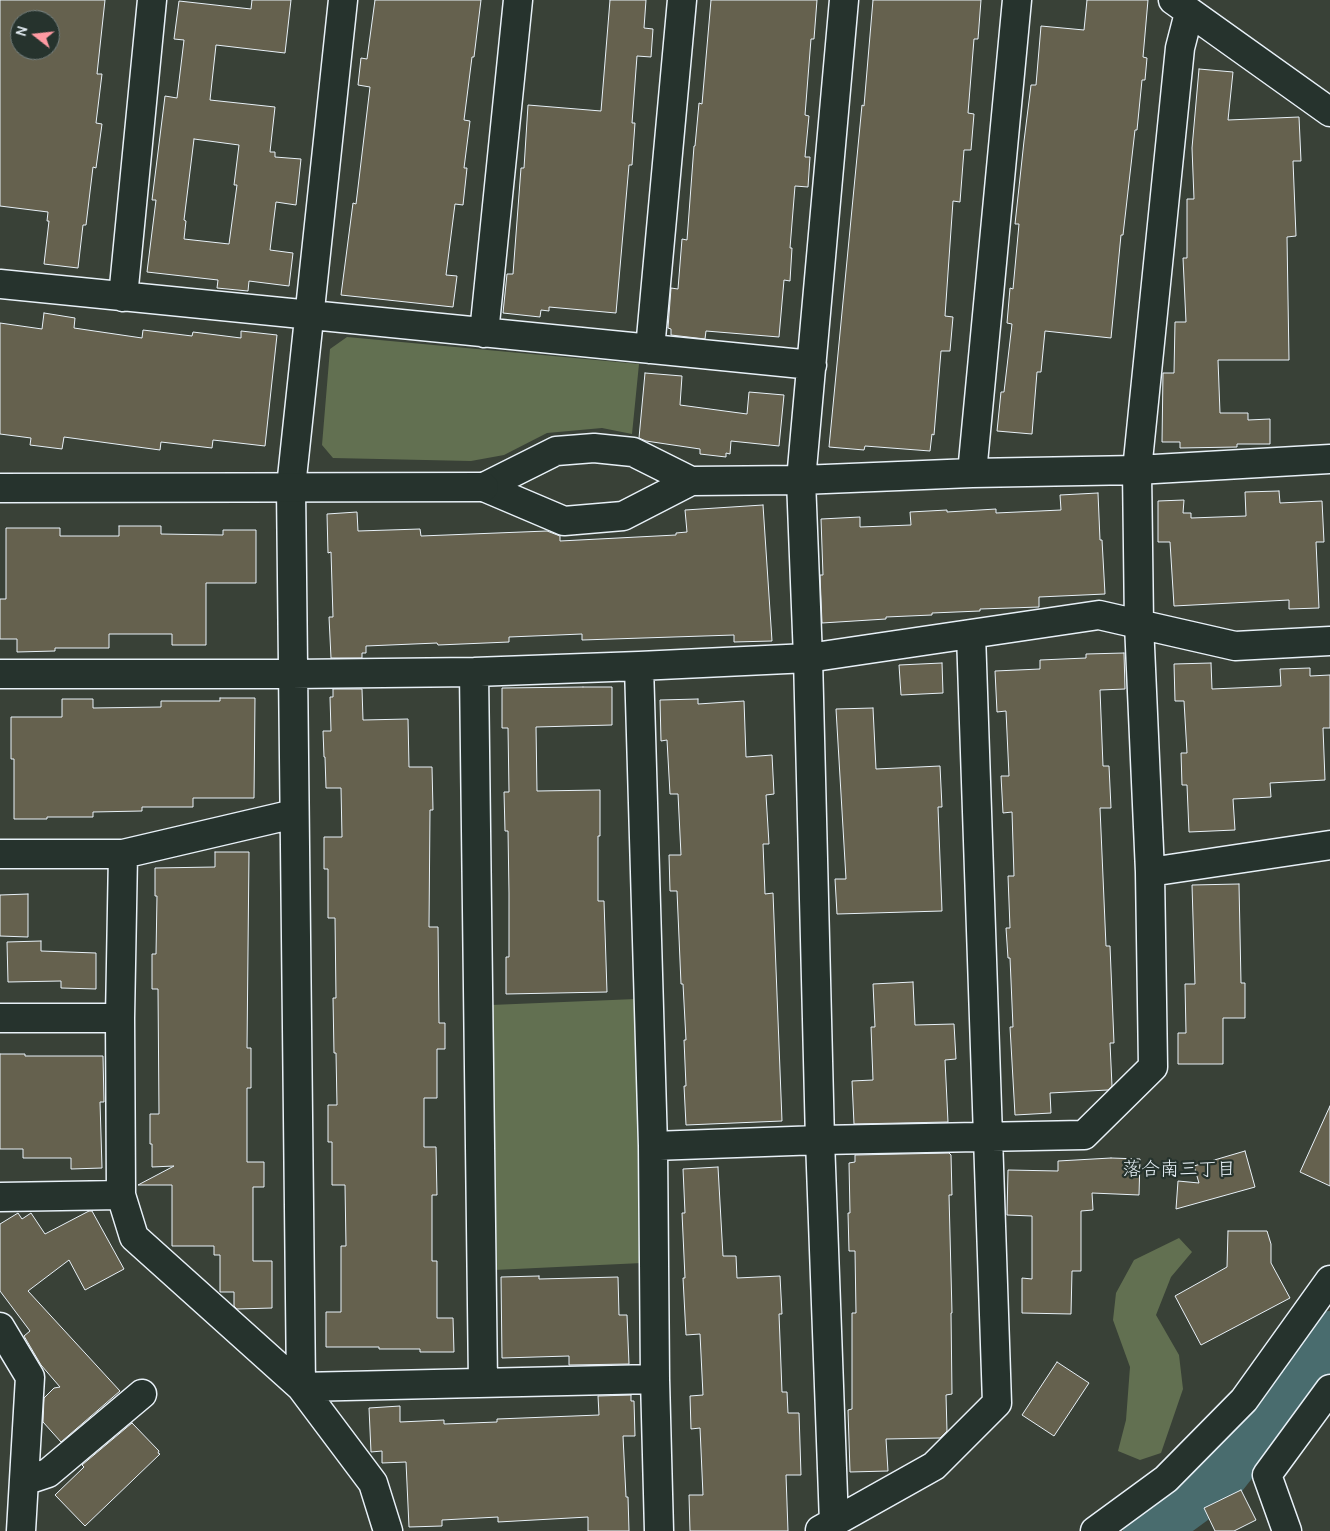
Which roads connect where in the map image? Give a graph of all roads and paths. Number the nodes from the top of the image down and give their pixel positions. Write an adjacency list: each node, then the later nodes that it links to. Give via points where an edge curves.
1 (152, 0): 10 (street)
2 (343, 0): 11 (street)
3 (518, 0): 12 (street)
4 (682, 0): 13 (street)
5 (844, 0): 14 (street)
6 (1017, 0): 17 (street)
7 (1181, 6): 8 (street); 16 (street, via 1180,48)
8 (1330, 112)
9 (0, 284): 10 (street)
10 (123, 297): 11 (street)
11 (309, 316): 12 (street); 20 (street)
12 (484, 333): 13 (street)
13 (650, 349): 14 (street)
14 (812, 365): 18 (street)
15 (1330, 459): 16 (street)
16 (1137, 470): 17 (street); 23 (street)
17 (972, 473): 18 (street)
18 (802, 480): 19 (street); 26 (street)
19 (691, 481): 21 (street, via 623,516 564,521); 21 (street, via 633,452 594,448 556,451)
20 (291, 487): 21 (street); 22 (street); 30 (street)
21 (484, 487)
22 (0, 488)
23 (1138, 624): 24 (street, via 1098,615); 25 (street, via 1235,646); 35 (street)
24 (970, 634): 26 (street); 38 (street)
25 (1330, 642)
26 (808, 658): 27 (street); 39 (street)
27 (639, 666): 28 (street); 40 (street)
28 (474, 672): 30 (street); 46 (street)
29 (0, 674): 30 (street)
30 (292, 674): 31 (street)
31 (294, 814): 34 (street); 47 (street)
32 (1330, 845): 35 (street)
33 (0, 854): 34 (street)
34 (123, 854): 37 (street)
35 (1150, 872): 38 (street, via 1153,1068 1084,1135)
36 (0, 1018): 37 (street)
37 (120, 1018): 41 (street)
38 (987, 1138): 39 (street); 51 (street, via 997,1403 934,1466)
39 (820, 1140): 40 (street); 51 (street)
40 (653, 1146): 45 (street)
41 (121, 1195): 42 (street); 47 (street, via 134,1237)
42 (0, 1197)
43 (1330, 1280): 55 (street, via 1244,1400 1166,1479)
44 (0, 1327): 50 (street, via 30,1377)
45 (655, 1379): 46 (street); 54 (street)
46 (483, 1383): 47 (street)
47 (300, 1387): 53 (street, via 373,1483)
48 (1330, 1389): 56 (street, via 1267,1475)
49 (142, 1394): 50 (street, via 48,1473)
50 (24, 1481): 52 (street)
51 (826, 1527)
52 (21, 1531)
53 (388, 1531)
54 (659, 1531)
55 (1095, 1531)
56 (1287, 1531)

